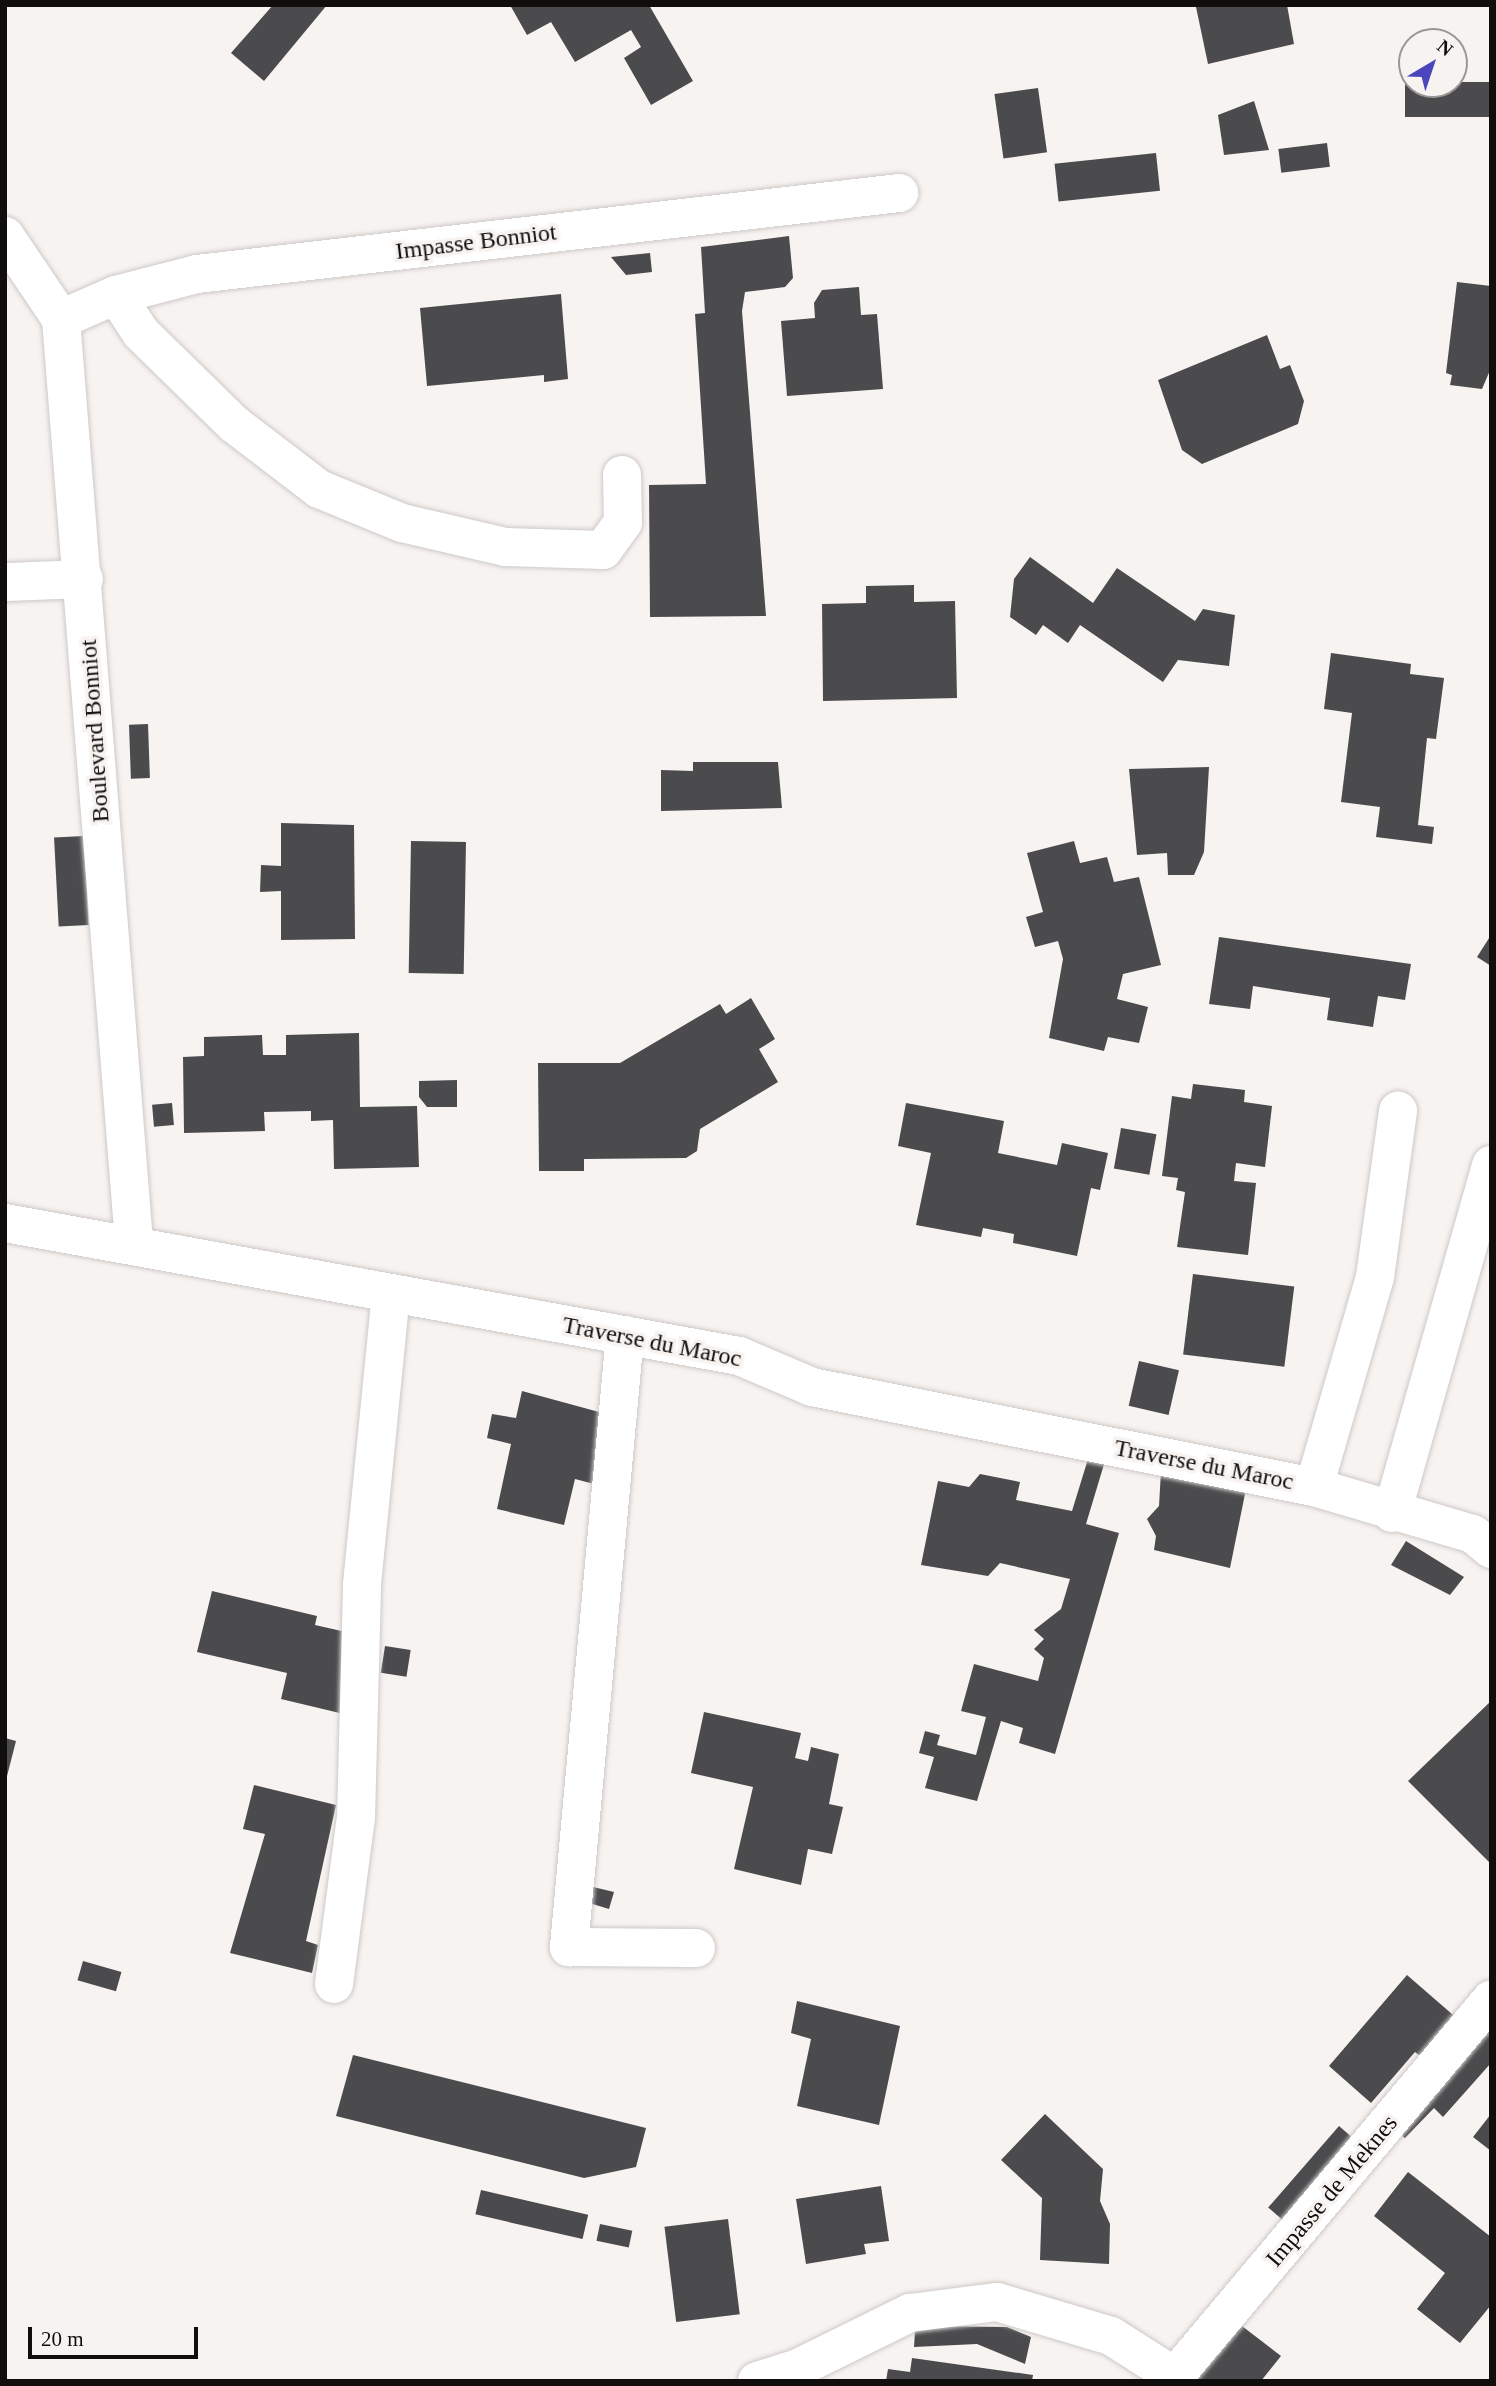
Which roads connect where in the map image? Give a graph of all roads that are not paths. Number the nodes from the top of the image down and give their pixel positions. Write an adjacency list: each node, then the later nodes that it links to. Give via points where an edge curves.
1 (899, 193): 3 (street, Impasse Bonniot, via 197,274)
2 (5, 236): 4 (street, Boulevard Bonniot)
3 (116, 295): 4 (street, Impasse Bonniot); 5 (street, via 141,333 234,424 319,489 402,523 505,547 603,550 623,522)
4 (61, 319): 6 (street, Boulevard Bonniot)
5 (622, 475)
6 (84, 579): 7 (street); 11 (street, Boulevard Bonniot)
7 (5, 582)
8 (1398, 1111): 14 (street, via 1376,1277)
9 (1491, 1165): 15 (street)
10 (5, 1223): 11 (street, Traverse du Maroc)
11 (134, 1242): 12 (street, Traverse du Maroc)
12 (391, 1293): 13 (street, Traverse du Maroc); 18 (street, via 362,1584 356,1818)
13 (625, 1335): 14 (street, Traverse du Maroc, via 739,1356 812,1387); 17 (street, via 569,1947)
14 (1314, 1487): 15 (street, Traverse du Maroc)
15 (1392, 1513): 16 (street, Traverse du Maroc)
16 (1485, 1532)
17 (696, 1948)
18 (334, 1984)
19 (1491, 1999): 20 (street, Impasse de Meknes)
20 (1173, 2379): 21 (street, via 1111,2336 997,2302 909,2312 798,2368)
21 (757, 2381)

